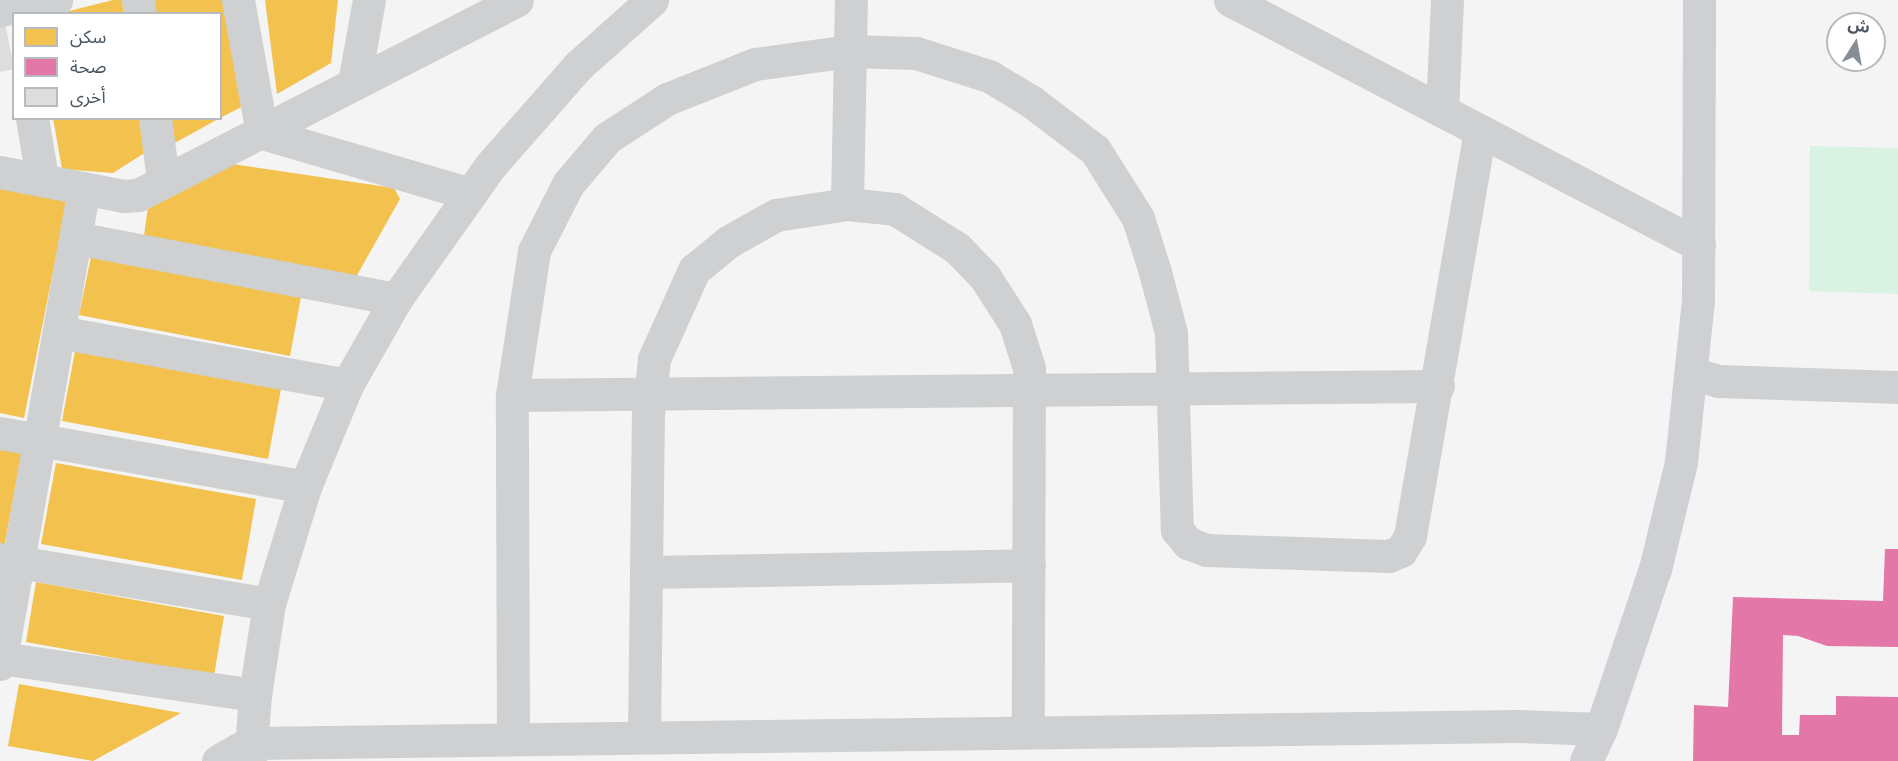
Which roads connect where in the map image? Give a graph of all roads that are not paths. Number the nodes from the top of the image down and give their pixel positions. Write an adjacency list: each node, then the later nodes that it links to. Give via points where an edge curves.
1 (56, 0): 10 (street)
2 (238, 0): 18 (street)
3 (369, 0): 13 (street)
4 (517, 0): 13 (street)
5 (652, 0): 23 (street, via 579,65)
6 (851, 0): 12 (street)
7 (1230, 0): 11 (street)
8 (1447, 0): 14 (street)
9 (1699, 0): 26 (main road)
10 (9, 8)
11 (1282, 14): 14 (street)
12 (850, 51): 24 (street); 33 (street, via 916,53 989,76 1032,102 1095,150 1138,218 1171,333); 36 (street, via 755,64 667,99 607,138 568,184 534,251)
13 (354, 83): 18 (street)
14 (1442, 111): 17 (street)
15 (32, 120): 20 (street)
16 (155, 120): 21 (street)
17 (1480, 131): 26 (street); 31 (street)
18 (262, 133): 21 (street); 23 (street)
19 (0, 172): 20 (street)
20 (42, 178): 22 (street)
21 (163, 180): 22 (street, via 138,195)
22 (84, 188): 25 (street)
23 (470, 194): 27 (street)
24 (848, 204): 34 (street, via 895,209 957,248 985,277 1015,324 1029,368); 35 (street, via 776,216 728,243 694,270 654,359)
25 (76, 238): 27 (street); 28 (street)
26 (1699, 245): 29 (main road)
27 (396, 299): 30 (street)
28 (59, 332): 30 (street); 38 (street)
29 (1692, 373): 32 (street, via 1719,381); 46 (main road, via 1681,462 1655,569)
30 (347, 385): 39 (street)
31 (1438, 386): 33 (street); 33 (street, via 1410,536 1401,551 1389,556 1206,550 1188,543 1177,530)
32 (1898, 387)
33 (1174, 388): 34 (street)
34 (1029, 390): 35 (street); 41 (street)
35 (650, 394): 36 (street); 42 (street)
36 (512, 395): 49 (street)
37 (0, 433): 38 (street)
38 (40, 440): 39 (street); 40 (street)
39 (305, 487): 43 (street)
40 (9, 561): 43 (street); 44 (street)
41 (1029, 565): 42 (street); 47 (street)
42 (646, 572): 48 (street)
43 (269, 604): 45 (street)
44 (1, 661): 45 (street)
45 (255, 695): 51 (street)
46 (1601, 729): 47 (street, via 1516,726); 53 (main road)
47 (1028, 732): 50 (street)
48 (644, 737): 49 (street); 50 (street)
49 (513, 739): 51 (street)
50 (837, 748)
51 (250, 752): 52 (street)
52 (218, 761)
53 (1586, 761)

